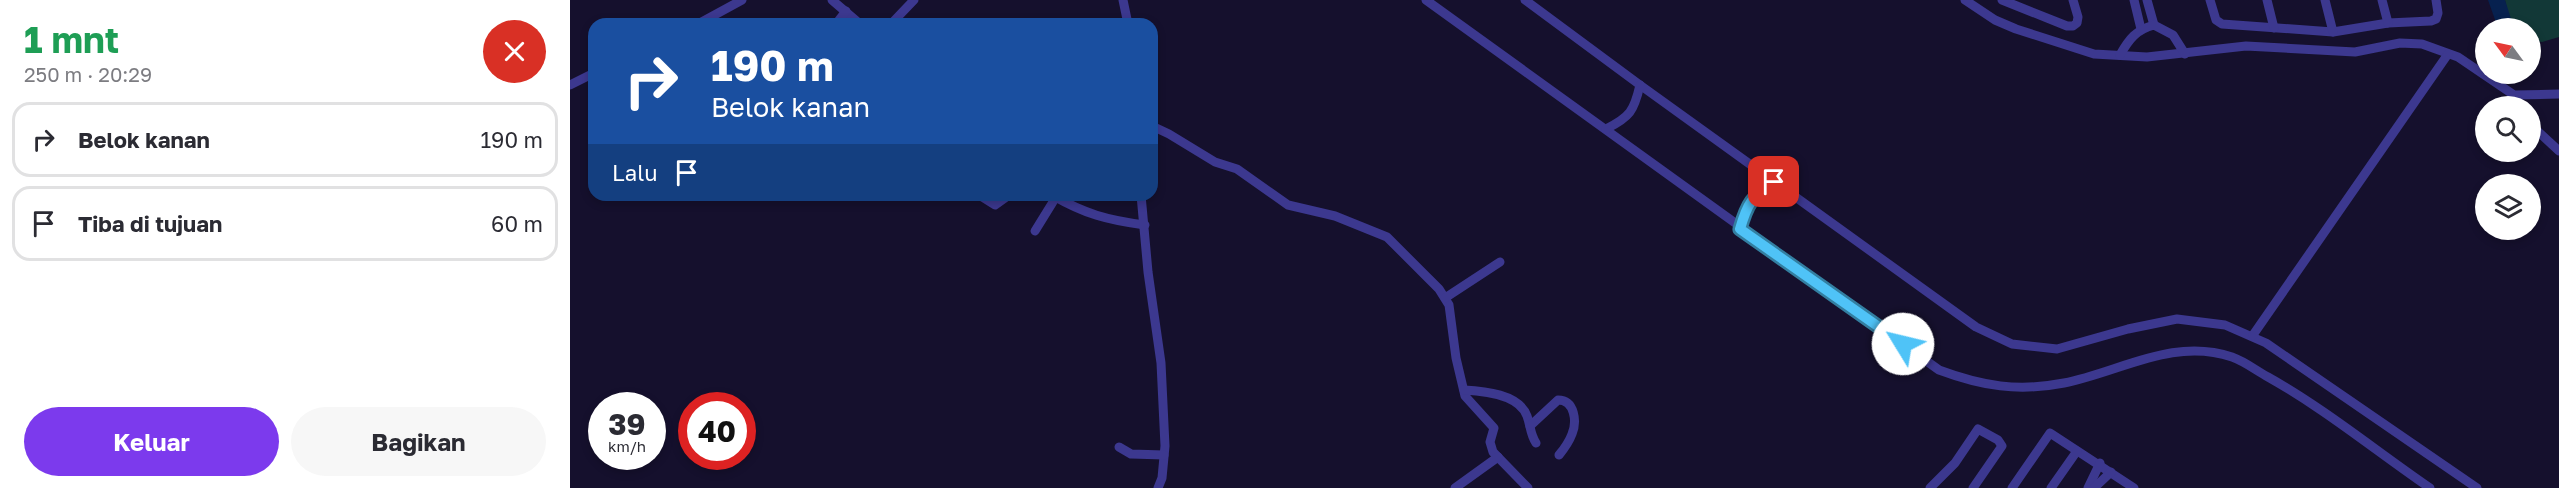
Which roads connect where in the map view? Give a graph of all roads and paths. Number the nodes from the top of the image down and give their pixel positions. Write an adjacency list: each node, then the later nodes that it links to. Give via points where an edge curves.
1 (742, 0): 19 (street)
2 (832, 0): 18 (street)
3 (914, 0): 22 (street)
4 (1123, 0): 23 (street)
5 (1426, 0): 38 (street)
6 (1526, 0): 34 (street)
7 (1965, 0): 31 (street, via 2016,29 2080,50)
8 (2002, 0): 17 (street)
9 (2073, 0): 17 (street, via 2078,17 2073,26)
10 (2134, 0): 27 (street)
11 (2147, 0): 25 (street)
12 (2210, 0): 26 (street, via 2216,20 2222,24)
13 (2267, 0): 26 (street)
14 (2325, 0): 28 (street)
15 (2382, 0): 24 (street)
16 (2436, 0): 24 (street, via 2436,19)
17 (2015, 4)
18 (846, 11): 20 (street); 21 (street)
19 (709, 18)
20 (841, 18)
21 (854, 18)
22 (897, 18)
23 (1127, 18)
24 (2388, 23): 28 (street)
25 (2154, 25): 27 (street); 29 (street, via 2173,35)
26 (2274, 28): 28 (street)
27 (2141, 29): 31 (street)
28 (2333, 32)
29 (2185, 54): 30 (street, via 2246,46 2355,52 2400,43 2422,44); 31 (street)
30 (2448, 54): 36 (street); 50 (street)
31 (2120, 55)
32 (588, 76): 33 (street)
33 (570, 85)
34 (1640, 85): 38 (street, via 1630,113); 41 (street)
35 (2559, 94): 36 (street)
36 (2514, 95)
37 (1158, 129): 49 (street, via 1215,162 1236,169 1288,205 1335,216 1387,237)
38 (1606, 129): 46 (street)
39 (2541, 134): 40 (street)
40 (2559, 151)
41 (1774, 182): 46 (street, via 1758,192 1747,206); 50 (street, via 1976,327 2012,344 2057,349 2177,319 2225,325)
42 (1051, 201): 47 (street)
43 (1063, 201): 45 (street, via 1108,220)
44 (1142, 201): 45 (street)
45 (1145, 225): 56 (street, via 1161,363)
46 (1740, 229): 75 (street, via 1939,370 1974,383 2017,389 2064,383 2166,352 2196,351 2232,357 2301,395)
47 (1035, 231)
48 (1500, 262): 49 (street)
49 (1445, 298): 51 (street, via 1452,317)
50 (2253, 335): 76 (street)
51 (1464, 390): 52 (street, via 1483,391 1513,401 1524,410); 58 (street, via 1468,402 1494,428 1490,447)
52 (1530, 426): 53 (street); 57 (street, via 1558,400 1567,402 1574,424)
53 (1536, 443)
54 (1119, 447): 56 (street, via 1131,454)
55 (2077, 451): 59 (street); 70 (street, via 2050,433); 71 (street)
56 (1164, 455): 64 (street)
57 (1559, 455)
58 (1498, 457): 62 (street); 67 (street)
59 (2100, 464): 60 (street); 72 (street)
60 (2111, 472): 73 (street); 74 (street)
61 (1940, 477): 63 (street, via 1955,463 1975,431 1982,430 2002,446); 68 (street); 69 (street)
62 (1467, 479): 65 (street); 66 (street)
63 (1979, 486)
64 (1158, 488)
65 (1455, 488)
66 (1474, 488)
67 (1528, 488)
68 (1923, 488)
69 (1930, 488)
70 (2012, 488)
71 (2051, 488)
72 (2088, 488)
73 (2094, 488)
74 (2134, 488)
75 (2430, 488)
76 (2477, 488)

